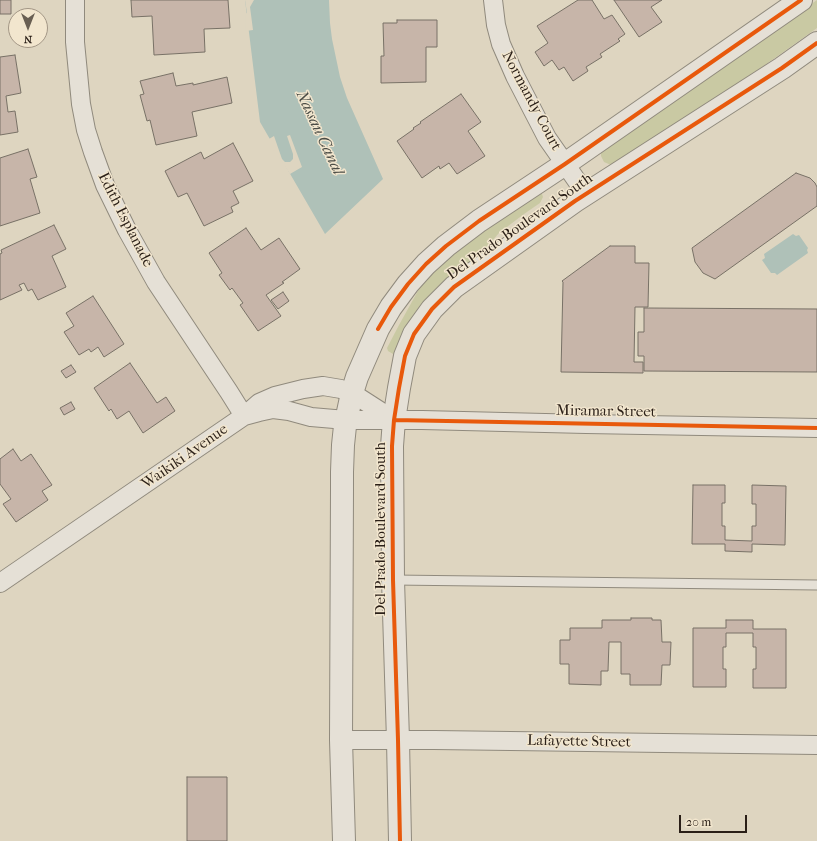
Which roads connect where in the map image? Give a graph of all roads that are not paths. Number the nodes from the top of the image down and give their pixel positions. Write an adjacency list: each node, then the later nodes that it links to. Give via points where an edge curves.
1 (75, 0): 8 (street, Edith Esplanade, via 75,42 81,104 86,130 105,185 156,282)
2 (493, 0): 5 (street, Normandy Court, via 501,44 547,138)
3 (801, 0): 5 (street, Del Prado Boulevard South)
4 (817, 43): 6 (street, Del Prado Boulevard South)
5 (565, 164): 6 (street, Normandy Court); 7 (street, Del Prado Boulevard South, via 479,221 426,264 391,307 378,329)
6 (586, 194): 10 (street, Del Prado Boulevard South, via 454,287 432,309 414,334 405,356)
7 (352, 393): 8 (street, via 323,386 303,389 259,403); 9 (street, Del Prado Boulevard South); 10 (street)
8 (244, 416): 9 (street, Waikiki Avenue, via 273,410); 13 (street, Waikiki Avenue)
9 (346, 420): 10 (street, Waikiki Avenue); 15 (street, Del Prado Boulevard South, via 342,472)
10 (394, 420): 11 (street, Miramar Street); 12 (street, Del Prado Boulevard South)
11 (817, 428)
12 (393, 580): 14 (lane); 16 (street, Del Prado Boulevard South)
13 (0, 583)
14 (817, 584)
15 (341, 740): 16 (street, Lafayette Street); 18 (street, Del Prado Boulevard South)
16 (398, 740): 17 (street, Lafayette Street); 19 (street, Del Prado Boulevard South)
17 (817, 745)
18 (344, 841)
19 (400, 841)

